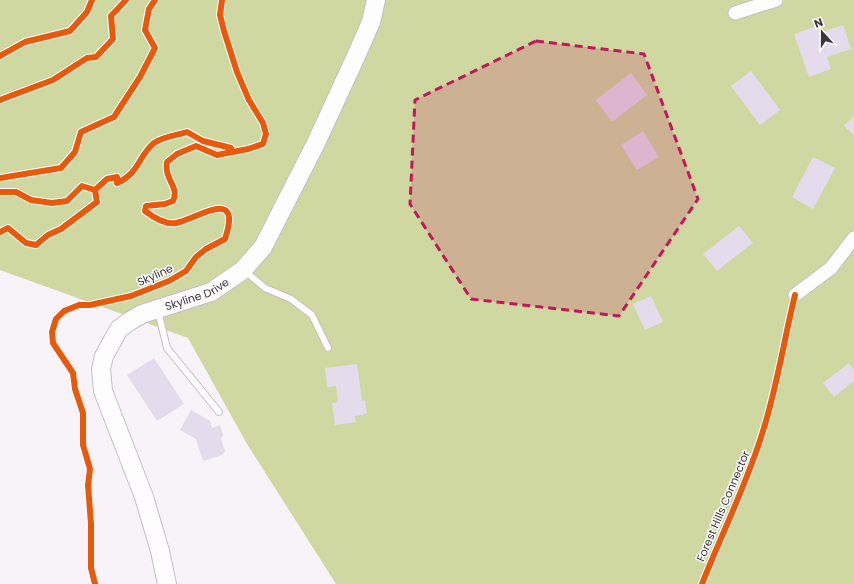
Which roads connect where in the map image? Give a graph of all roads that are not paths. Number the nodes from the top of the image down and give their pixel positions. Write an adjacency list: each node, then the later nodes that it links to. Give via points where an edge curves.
1 (376, 0): 5 (street, Skyline Drive, via 371,22 316,143 263,247)
2 (776, 0): 3 (street)
3 (735, 13)
4 (854, 238): 6 (street, via 831,268)
5 (243, 270): 7 (street, Skyline Drive, via 211,292); 8 (lane, via 265,288 291,299 312,315)
6 (795, 295)
7 (158, 309): 9 (lane, via 167,348); 10 (street, Skyline Drive, via 142,314 119,329 104,356 101,369 102,391 144,497)
8 (328, 348)
9 (219, 412)
10 (167, 584)

